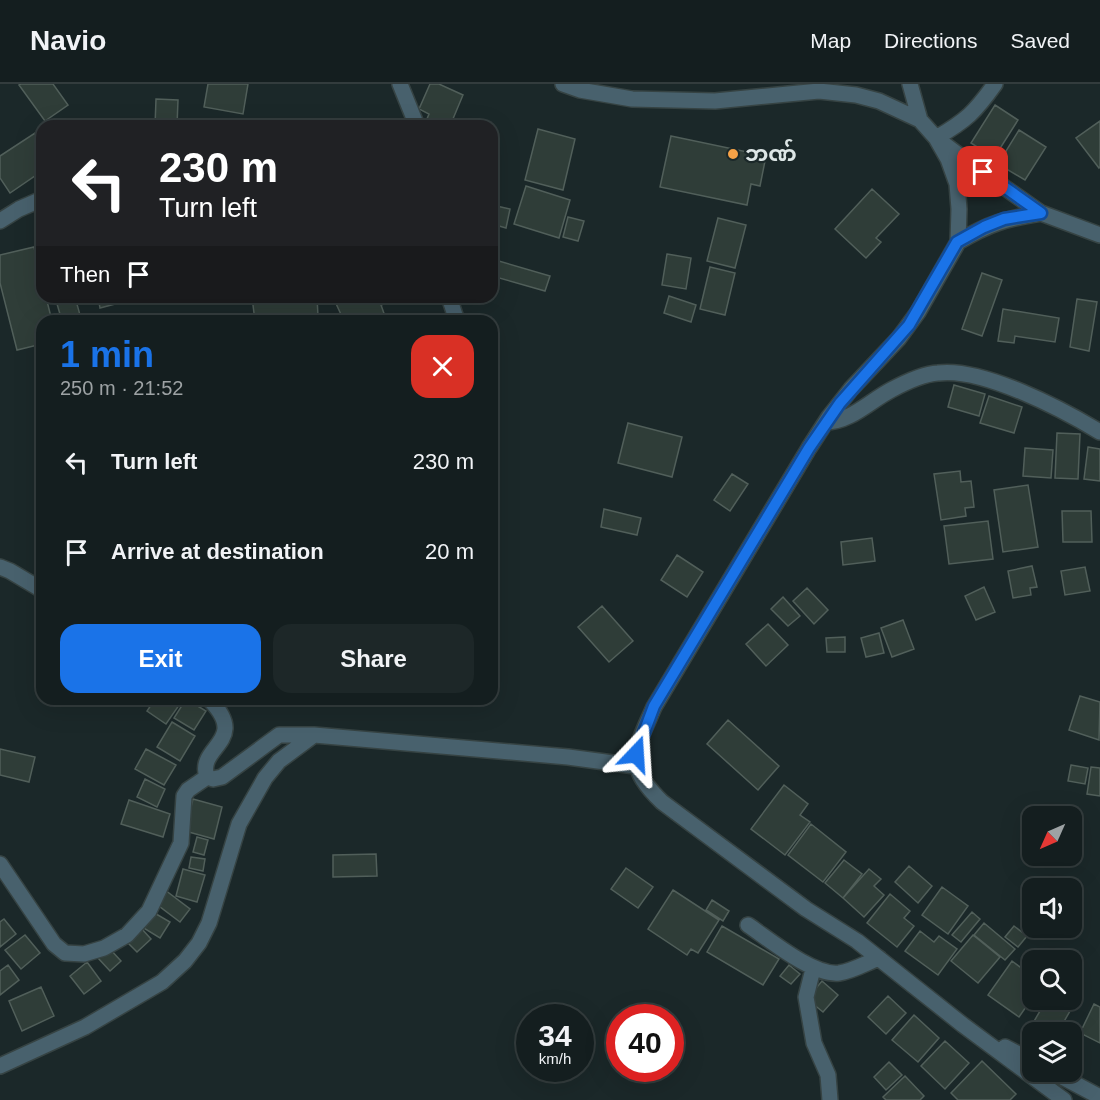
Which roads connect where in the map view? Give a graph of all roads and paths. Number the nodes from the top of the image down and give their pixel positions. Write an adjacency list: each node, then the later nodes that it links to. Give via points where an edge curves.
1 (400, 84): 6 (street)
2 (563, 84): 7 (street, via 632,99 715,101 819,91 879,101)
3 (910, 84): 7 (street)
4 (919, 84): 7 (street)
5 (995, 84): 8 (street, via 976,111)
6 (415, 120)
7 (920, 120): 8 (street)
8 (936, 138): 10 (street); 13 (street, via 957,184)
9 (36, 202): 11 (street)
10 (1041, 213): 12 (street); 13 (street, via 1004,219)
11 (0, 221)
12 (1100, 235)
13 (957, 242): 14 (street, via 899,338)
14 (826, 422): 15 (street, via 845,418 891,390 938,372 998,383); 20 (street, via 654,706)
15 (1100, 432)
16 (0, 567): 17 (street)
17 (36, 586)
18 (214, 705): 21 (street, via 225,721 225,732 207,760)
19 (314, 735): 20 (street); 21 (street, via 279,735 222,777); 28 (street, via 279,761 265,778 239,824 210,923 185,961 162,982 86,1027)
20 (635, 765): 24 (street, via 662,802)
21 (207, 777): 22 (street, via 184,796 181,843 149,911 127,935 104,948 84,954 65,953 54,944)
22 (0, 864)
23 (748, 926): 25 (street)
24 (879, 958): 25 (street, via 840,973); 26 (street)
25 (813, 969): 31 (street, via 806,997 814,1043 828,1075)
26 (963, 1025): 27 (street); 32 (street)
27 (1022, 1056)
28 (0, 1066)
29 (1072, 1082): 30 (street)
30 (1100, 1097)
31 (830, 1100)
32 (1064, 1100)

